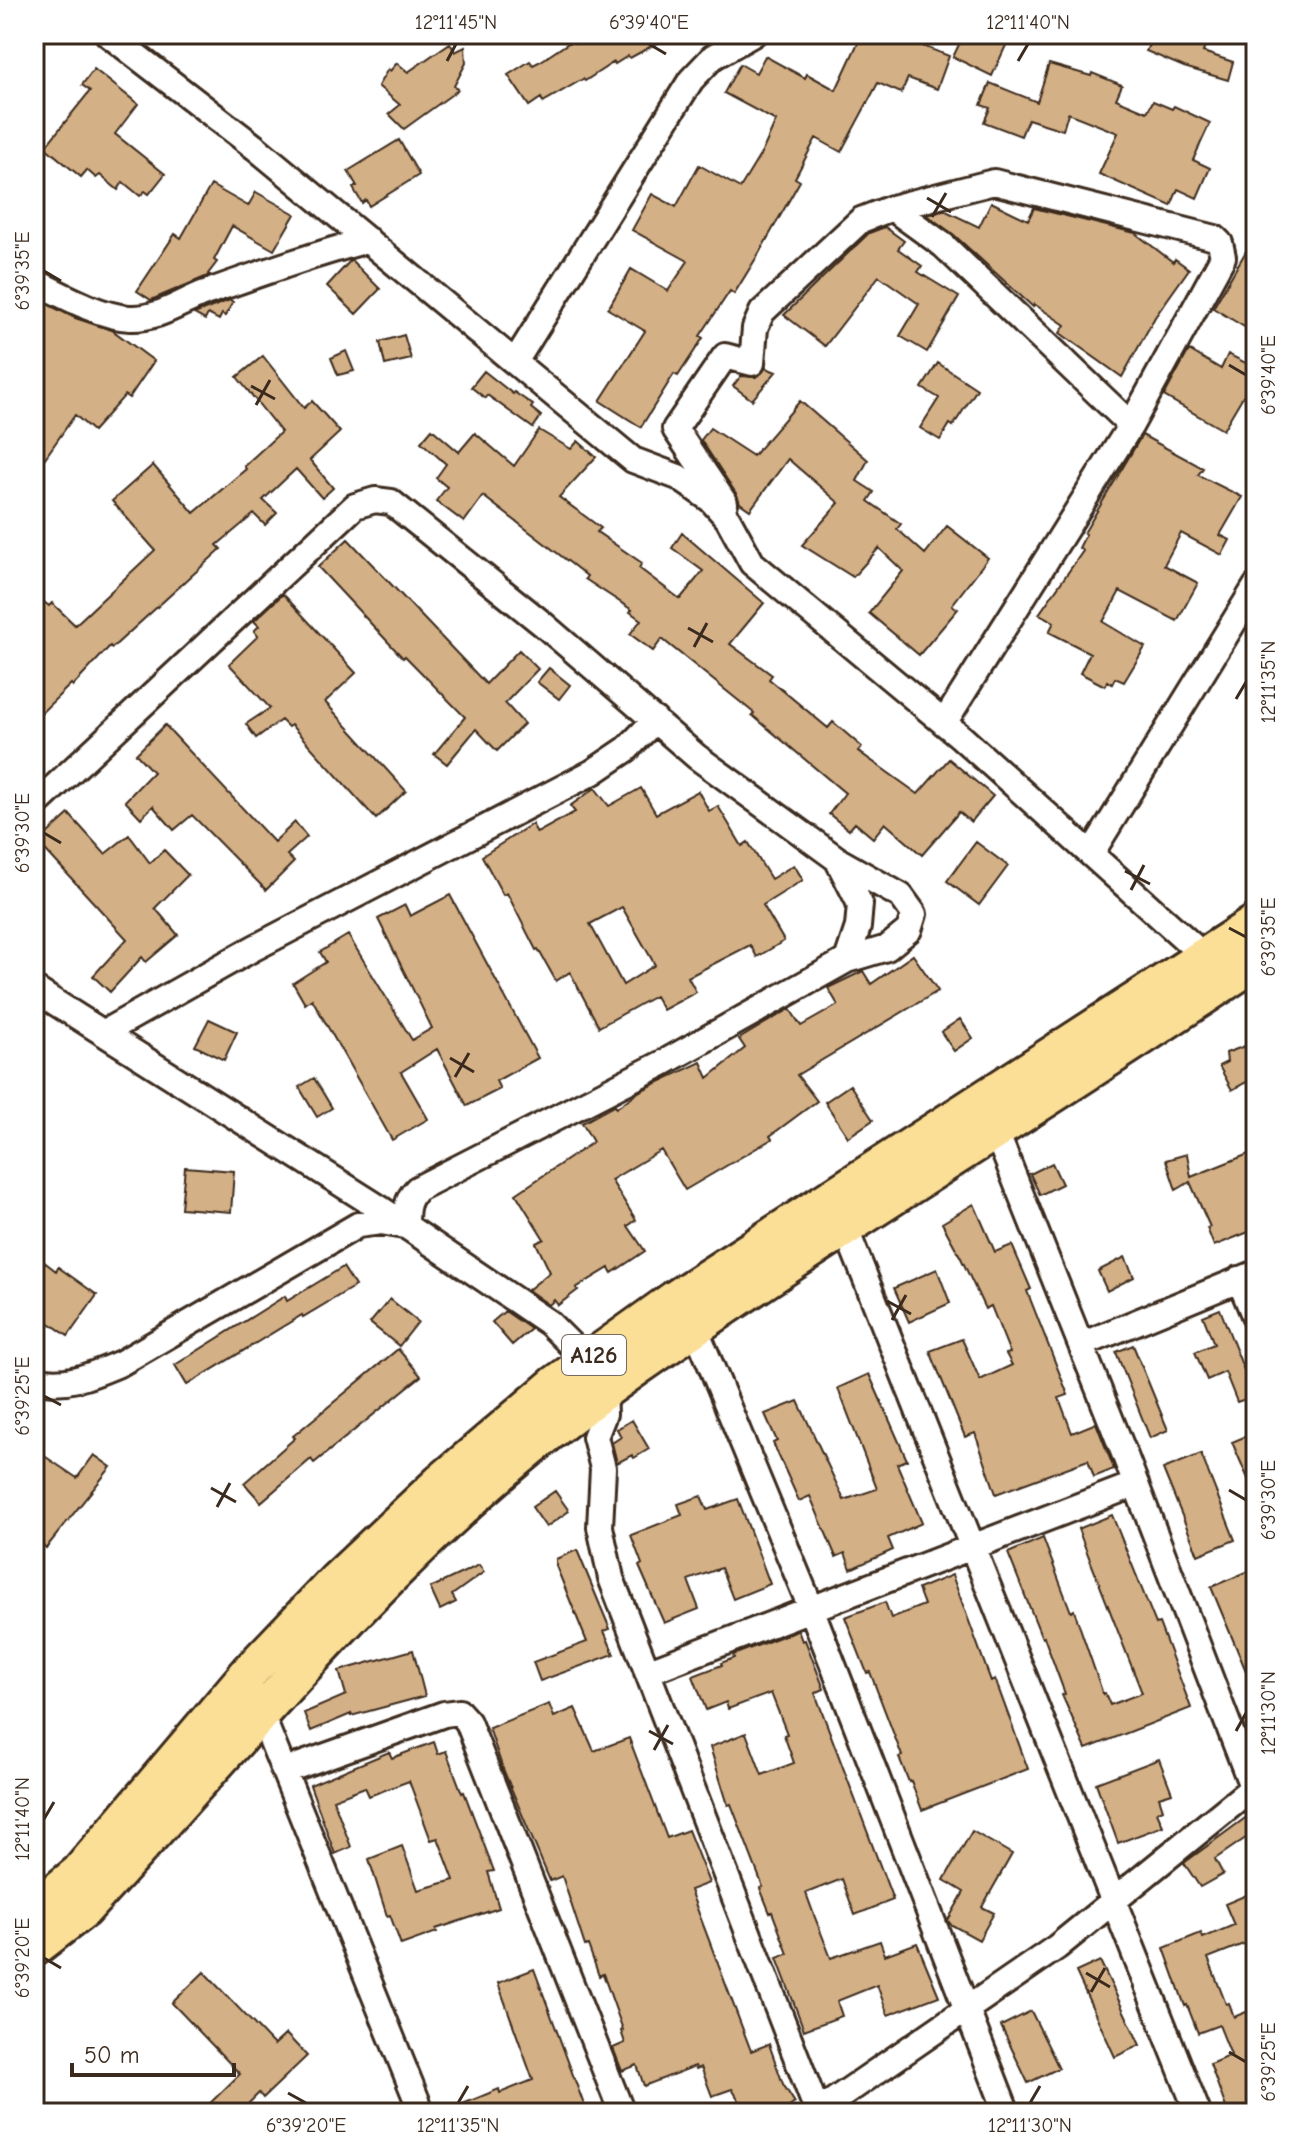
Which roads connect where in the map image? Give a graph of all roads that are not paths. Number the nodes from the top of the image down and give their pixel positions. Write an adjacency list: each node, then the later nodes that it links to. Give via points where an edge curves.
1 (108, 34): 4 (street)
2 (753, 34): 6 (street, via 713,57 691,80)
3 (892, 208): 7 (street, via 943,245); 7 (street, via 994,182 1215,238 1223,257); 8 (street, via 861,220 762,312 752,363 725,356 675,429 741,526)
4 (368, 240): 5 (street, via 278,266 155,316 128,318); 6 (street)
5 (41, 292)
6 (515, 362): 8 (street, via 633,460 678,477 711,500)
7 (1131, 425): 11 (street)
8 (752, 563): 11 (street)
9 (1256, 586): 13 (street)
10 (655, 720): 12 (street, via 391,502 375,500 355,506); 14 (street); 20 (street, via 627,749 593,772 254,948)
11 (944, 723): 13 (street)
12 (34, 806)
13 (1091, 854): 16 (street)
14 (837, 859): 17 (street, via 860,904); 17 (street, via 901,896 914,914 909,930 887,948)
15 (1256, 923): 16 (highway, A126)
16 (1205, 957): 28 (highway, A126, via 675,1299)
17 (847, 960): 22 (street, via 663,1063 417,1189 406,1207)
18 (1253, 972): 21 (highway, A126)
19 (34, 989): 20 (street)
20 (103, 1033): 22 (street)
21 (996, 1132): 23 (highway, A126); 27 (street)
22 (406, 1226): 28 (street, via 549,1323); 29 (street, via 358,1225 88,1377)
23 (845, 1227): 26 (highway, A126); 31 (street)
24 (1248, 1276): 25 (street); 27 (street)
25 (1256, 1320)
26 (695, 1327): 28 (highway, A126); 32 (street)
27 (1081, 1345): 30 (street)
28 (594, 1377): 33 (street, via 604,1414 595,1437 603,1468 600,1527 611,1578); 34 (highway, A126, via 545,1436 469,1501); 38 (highway, A126, via 496,1433 337,1580 252,1669 79,1873)
29 (34, 1378)
30 (1136, 1484): 31 (street); 36 (street)
31 (973, 1548): 32 (street); 37 (street)
32 (811, 1608): 33 (street); 40 (street)
33 (647, 1672): 43 (street)
34 (261, 1714): 35 (street); 39 (highway, A126, via 83,1910)
35 (284, 1771): 41 (street); 42 (street, via 459,1712 468,1722)
36 (1255, 1790): 37 (street)
37 (1114, 1903): 40 (street); 45 (street)
38 (34, 1910)
39 (34, 1948)
40 (967, 2009): 43 (street); 44 (street)
41 (422, 2113)
42 (622, 2113)
43 (817, 2113)
44 (1007, 2113)
45 (1198, 2113)

